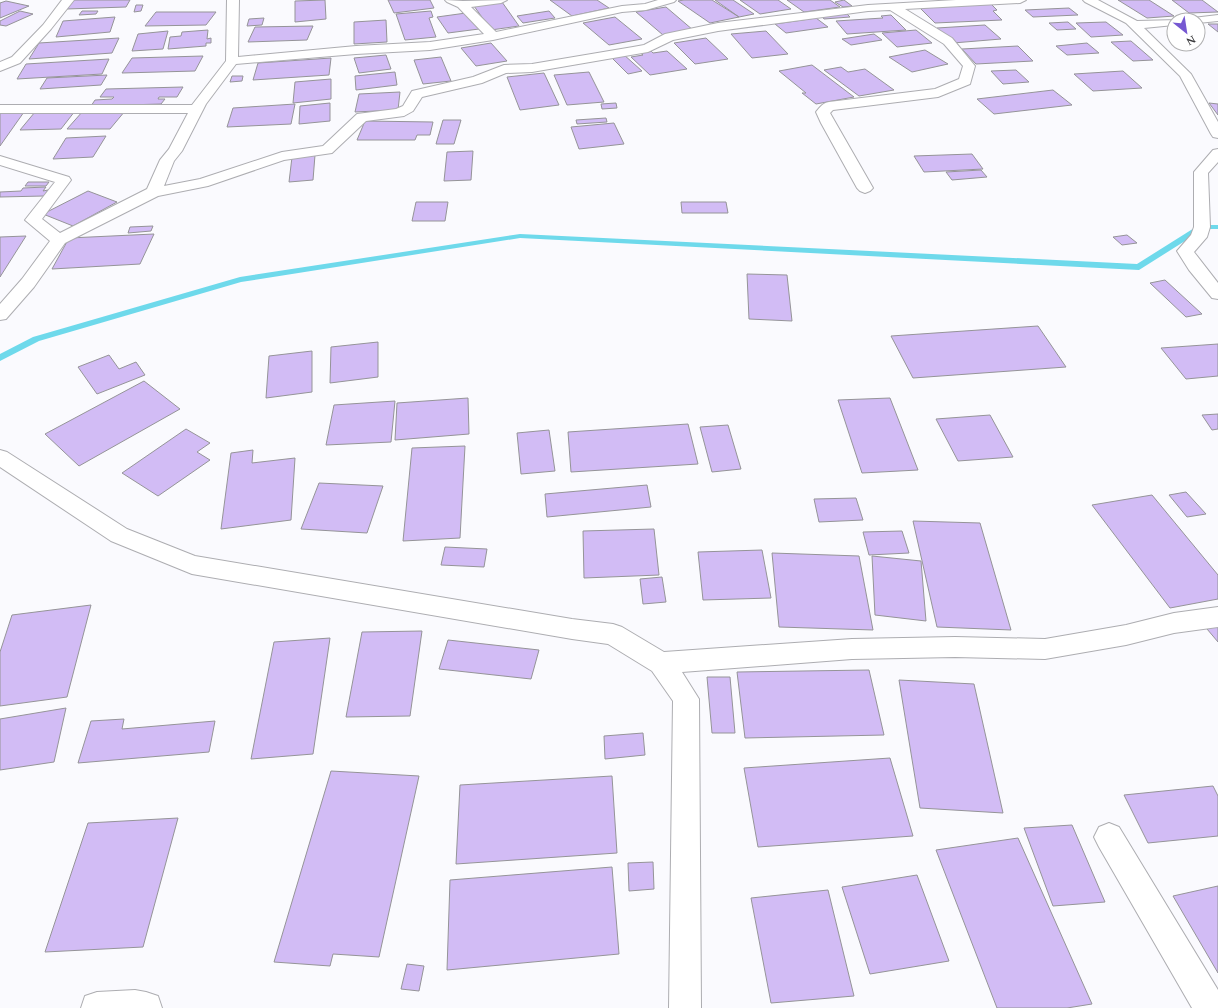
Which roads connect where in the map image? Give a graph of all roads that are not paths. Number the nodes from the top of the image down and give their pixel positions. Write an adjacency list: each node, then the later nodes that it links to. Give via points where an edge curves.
1 (68, 0): 18 (street, via 16,60)
2 (233, 0): 17 (street)
3 (451, 0): 9 (street)
4 (501, 0): 9 (street)
5 (670, 0): 16 (street, via 646,7 622,9)
6 (855, 0): 11 (street)
7 (1020, 0): 10 (street)
8 (1089, 0): 15 (street)
9 (462, 5): 16 (street)
10 (893, 7): 11 (street); 24 (street, via 948,41 969,66 965,81 938,94 829,106 823,112)
11 (868, 8): 25 (street, via 718,27 669,37 648,48 634,51 532,68 504,69 477,80 417,94 408,108 399,113 362,116 327,150 282,156 203,183)
12 (1218, 18): 13 (street)
13 (1206, 19)
14 (1166, 23): 15 (street)
15 (1135, 26): 21 (street, via 1185,74)
16 (493, 36): 17 (street, via 430,46)
17 (232, 61): 20 (street)
18 (0, 67)
19 (0, 109): 20 (street)
20 (197, 109): 25 (street, via 175,151 167,160)
21 (1218, 134)
22 (1218, 153): 27 (street, via 1201,172 1202,227 1199,237 1185,251)
23 (0, 160): 26 (street, via 64,180 33,220)
24 (865, 188)
25 (154, 192): 26 (street)
26 (59, 240): 28 (street)
27 (1218, 294)
28 (0, 316)
29 (0, 457): 31 (street, via 119,535 192,565 613,634)
30 (1218, 617): 31 (street, via 1174,623 1126,635 1046,649 852,649)
31 (661, 662): 35 (street, via 686,699)
32 (1109, 837): 36 (street)
33 (97, 1008): 34 (street)
34 (146, 1008)
35 (685, 1008)
36 (1210, 1008)

